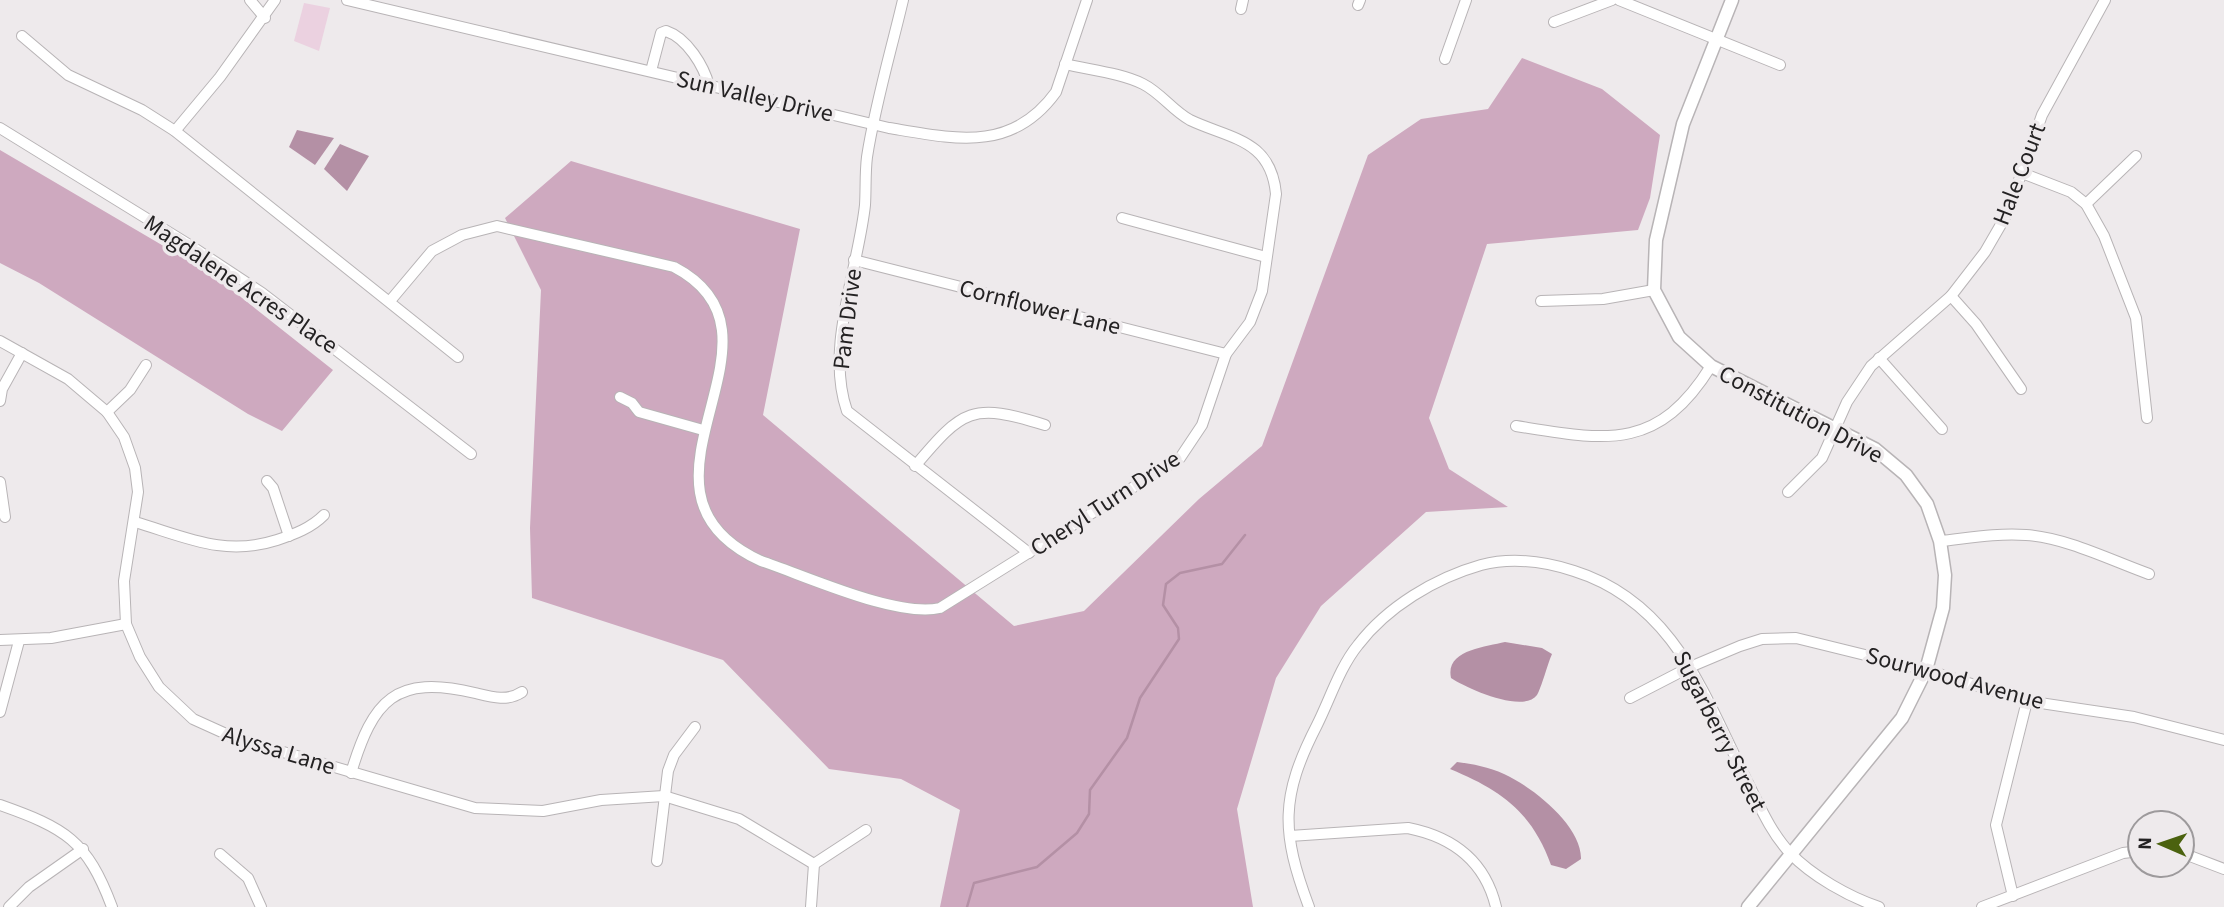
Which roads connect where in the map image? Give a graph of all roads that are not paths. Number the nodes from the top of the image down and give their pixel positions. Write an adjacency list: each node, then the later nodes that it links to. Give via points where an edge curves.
1 (250, 0): 11 (street)
2 (275, 0): 11 (street)
3 (347, 0): 18 (street, Sun Valley Drive)
4 (903, 0): 20 (street, Pam Drive)
5 (1087, 0): 16 (street, Sun Valley Drive)
6 (1466, 0): 15 (street)
7 (1612, 0): 12 (street)
8 (1619, 0): 14 (street)
9 (1732, 0): 14 (street)
10 (2105, 0): 24 (street, Hale Court, via 2063,71)
11 (265, 18): 22 (street)
12 (1554, 22)
13 (22, 36): 22 (street, via 68,75)
14 (1717, 38): 17 (street); 29 (street, via 1683,124 1656,240)
15 (1445, 59)
16 (1065, 64): 20 (street, Sun Valley Drive, via 1047,104 1032,120 1005,134 970,138 930,135); 27 (street, Cheryl Turn Drive, via 1143,84 1188,119 1256,149 1275,179)
17 (1780, 65)
18 (651, 71): 19 (street, Sun Valley Drive); 19 (street, via 661,33 666,31 677,36 699,63)
19 (709, 86): 20 (street, Sun Valley Drive)
20 (875, 124): 28 (street, Pam Drive)
21 (0, 128): 50 (street, Magdalene Acres Place, via 262,293)
22 (175, 131): 31 (street)
23 (2136, 156): 25 (street)
24 (2022, 173): 25 (street, via 2056,184); 30 (street, Hale Court, via 2000,228)
25 (2086, 204): 44 (street, via 2136,318)
26 (1122, 218): 27 (street)
27 (1266, 257): 35 (street, Cheryl Turn Drive, via 1262,291 1250,322)
28 (854, 260): 35 (street, Cornflower Lane); 51 (street, Pam Drive, via 839,364 840,389 848,411)
29 (1654, 290): 32 (street, via 1594,300); 39 (street, Constitution Drive, via 1679,337)
30 (1951, 296): 37 (street, Hale Court); 40 (street)
31 (390, 301): 36 (street); 48 (street, Cheryl Turn Drive, via 432,251 462,235 497,226 674,267 693,277 716,304 724,332 725,348)
32 (1541, 301)
33 (0, 341): 34 (street, Alyssa Lane)
34 (22, 353): 42 (street); 43 (street, Alyssa Lane, via 68,379)
35 (1226, 354): 60 (street, Cheryl Turn Drive, via 1202,425 1181,458)
36 (458, 357)
37 (1879, 358): 47 (street); 49 (street, Hale Court, via 1853,391)
38 (146, 365): 43 (street, via 130,390)
39 (1711, 366): 46 (street, via 1673,413 1624,436 1605,439); 49 (street, Constitution Drive)
40 (2021, 389)
41 (620, 397): 48 (street, via 639,412)
42 (0, 401)
43 (107, 412): 57 (street, Alyssa Lane, via 124,437 135,468)
44 (2147, 418)
45 (1045, 425): 51 (street, via 1007,413 964,416 948,426)
46 (1516, 425)
47 (1942, 429)
48 (703, 430): 60 (street, Cheryl Turn Drive, via 698,466 702,500 718,531 742,552 898,607 928,611 957,600)
49 (1835, 430): 54 (street, Hale Court, via 1822,457); 59 (street, Constitution Drive, via 1875,449 1906,475 1927,505)
50 (471, 454)
51 (915, 466): 60 (street, Pam Drive)
52 (267, 481): 58 (street)
53 (0, 482): 56 (street)
54 (1788, 492)
55 (324, 515): 58 (street)
56 (5, 517)
57 (135, 522): 58 (street, via 227,547 256,546); 62 (street, Alyssa Lane, via 124,581)
58 (289, 536)
59 (1940, 541): 61 (street, via 1987,534 2029,535); 66 (street, Constitution Drive, via 1943,608)
60 (1029, 553)
61 (2149, 574)
62 (126, 624): 64 (street); 73 (street, Alyssa Lane, via 159,687 192,719 235,738)
63 (0, 640): 64 (street)
64 (19, 641): 70 (street)
65 (1690, 667): 66 (street, Sourwood Avenue, via 1762,639 1796,638); 68 (street, Sourwood Avenue); 77 (street, Sugarberry Street, via 1672,638 1640,605 1591,577 1548,563 1501,560 1459,571 1396,606 1357,645 1296,766 1288,807); 79 (street, Sugarberry Street, via 1764,817)
66 (1926, 670): 69 (street, Sourwood Avenue); 79 (street, Constitution Drive, via 1902,718)
67 (522, 692): 73 (street, via 504,698 441,686 394,696 369,722)
68 (1630, 698)
69 (2027, 701): 72 (street, Sourwood Avenue, via 2134,717); 86 (street, via 1996,825)
70 (0, 712)
71 (695, 727): 74 (street, via 674,755)
72 (2224, 740)
73 (351, 773): 74 (street, Alyssa Lane, via 454,804 491,810 543,811 601,800)
74 (664, 796): 83 (street); 84 (street, Alyssa Lane, via 739,819)
75 (0, 805): 78 (street, via 46,822)
76 (866, 830): 84 (street)
77 (1290, 836): 91 (street, Sugarberry Street); 92 (street, via 1398,828 1424,831 1452,843 1473,861)
78 (83, 849): 87 (street); 88 (street)
79 (1790, 853): 93 (street, Constitution Drive); 94 (street, Sugarberry Street, via 1851,898)
80 (2126, 853): 86 (street)
81 (220, 854): 89 (street, via 248,878)
82 (2196, 858): 85 (street)
83 (657, 861)
84 (814, 864): 90 (street)
85 (2224, 869)
86 (2013, 896): 95 (street)
87 (9, 907)
88 (112, 907)
89 (261, 907)
90 (811, 907)
91 (1309, 907)
92 (1496, 907)
93 (1748, 907)
94 (1879, 907)
95 (1982, 907)

